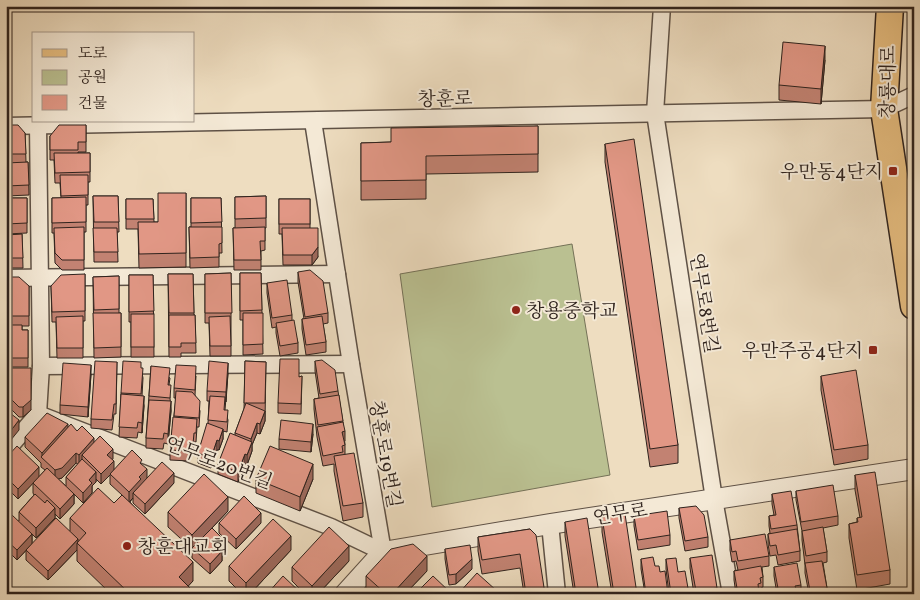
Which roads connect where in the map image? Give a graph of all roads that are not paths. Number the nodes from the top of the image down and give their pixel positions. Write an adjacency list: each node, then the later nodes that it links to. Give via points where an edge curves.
1 (662, 6): 5 (street, 연무로8번길)
2 (890, 6): 4 (main road, 창룡대로)
3 (914, 95): 4 (street)
4 (884, 109): 5 (street, 창훈로); 12 (main road, 창룡대로)
5 (655, 113): 6 (street, 창훈로); 18 (street, 연무로8번길)
6 (313, 121): 8 (street, 창훈로); 9 (street, 창훈로19번길)
7 (6, 126): 8 (street, 창훈로)
8 (38, 126): 11 (street)
9 (337, 274): 11 (street); 13 (street, 창훈로19번길)
10 (6, 278): 11 (street)
11 (41, 278): 14 (street)
12 (914, 306)
13 (350, 364): 14 (street); 20 (street, 창훈로19번길)
14 (41, 366): 15 (street)
15 (38, 414): 16 (street); 20 (street, 연무로20번길, via 331,527)
16 (6, 451)
17 (914, 469): 18 (street, 연무로)
18 (714, 499): 19 (street, 연무로); 23 (street, 연무로8번길)
19 (550, 524): 20 (street, 연무로); 22 (street)
20 (383, 552): 21 (street)
21 (345, 594)
22 (557, 594)
23 (730, 594)

